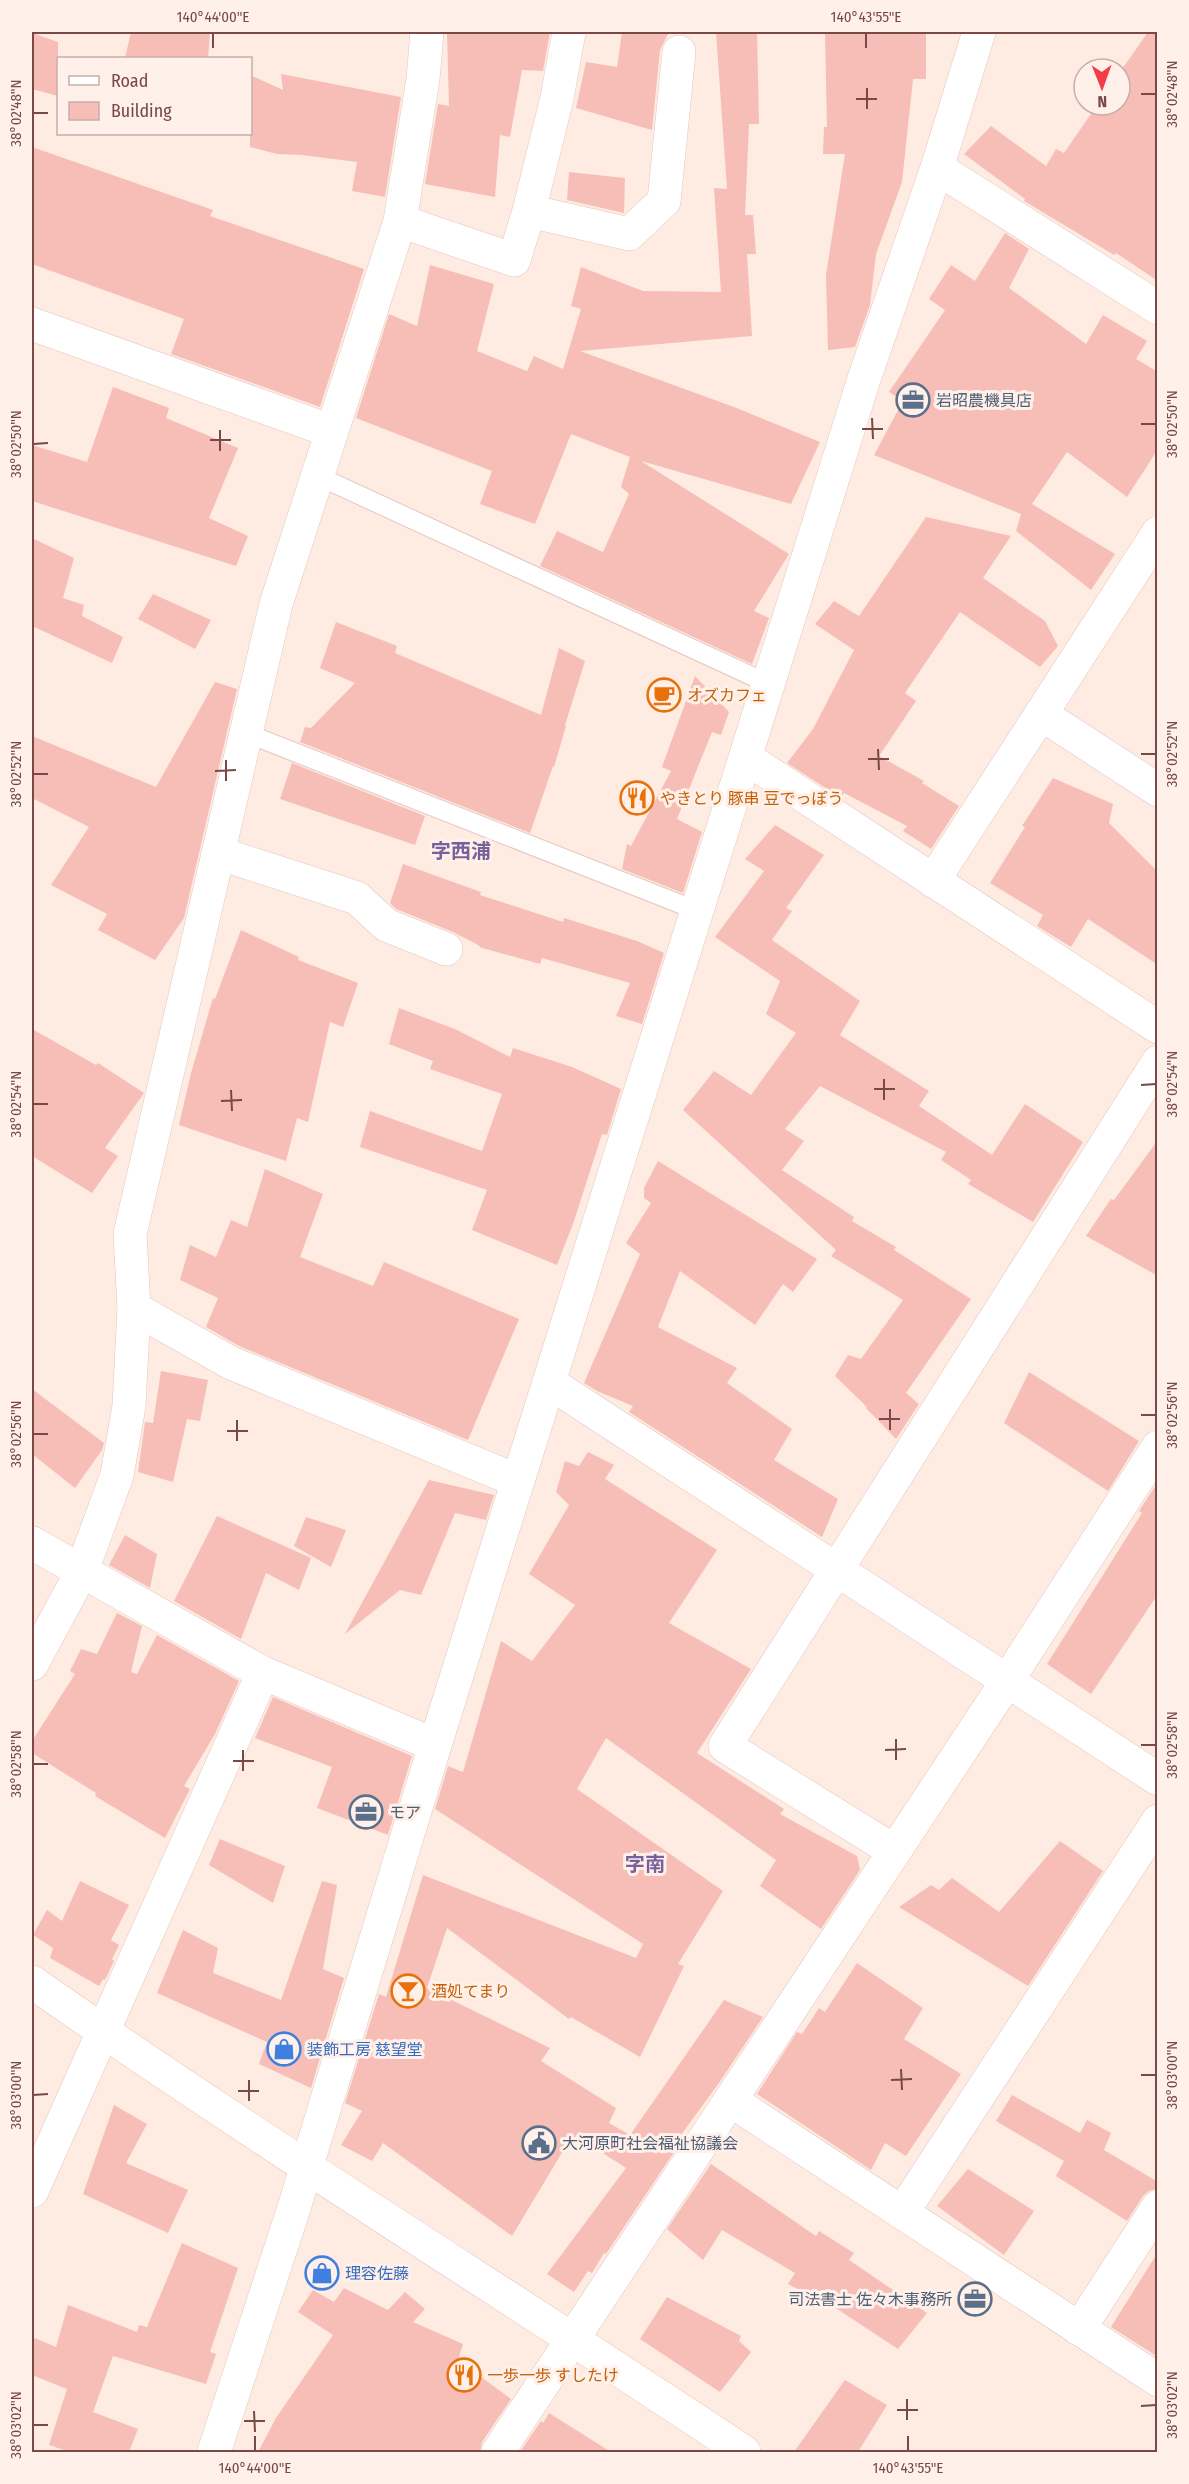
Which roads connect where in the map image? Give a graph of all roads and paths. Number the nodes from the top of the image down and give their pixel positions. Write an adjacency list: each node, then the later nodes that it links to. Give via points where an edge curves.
1 (427, 32): 7 (street)
2 (569, 32): 6 (street)
3 (979, 32): 5 (street)
4 (679, 52): 6 (street, via 664,201 629,234)
5 (938, 168): 8 (street); 13 (street, via 864,379)
6 (529, 211): 7 (street, via 514,260)
7 (400, 221): 10 (street)
8 (1158, 308)
9 (32, 324): 10 (street)
10 (331, 431): 11 (street)
11 (318, 476): 13 (lane); 15 (street, via 276,604)
12 (1154, 546): 14 (street)
13 (769, 684): 16 (street)
14 (1041, 714): 17 (street); 19 (street)
15 (246, 733): 18 (street); 20 (lane)
16 (746, 758): 19 (street); 20 (street)
17 (1158, 790)
18 (218, 853): 21 (street, via 357,898 386,925); 24 (street, via 130,1234)
19 (933, 881): 22 (street)
20 (698, 911): 25 (street)
21 (446, 949)
22 (1158, 1027)
23 (1158, 1062): 29 (street)
24 (134, 1308): 27 (street, via 231,1362); 30 (street, via 129,1407 117,1475)
25 (550, 1383): 27 (street); 29 (street)
26 (1158, 1447): 33 (street)
27 (518, 1481): 34 (street)
28 (32, 1543): 30 (street)
29 (836, 1570): 33 (street); 37 (street, via 725,1746)
30 (81, 1573): 31 (street); 32 (street)
31 (32, 1664)
32 (263, 1673): 34 (street); 39 (street)
33 (1007, 1681): 35 (street); 37 (street)
34 (435, 1745): 41 (street)
35 (1158, 1779)
36 (1158, 1821): 44 (street)
37 (894, 1851): 40 (street)
38 (32, 1982): 39 (street)
39 (103, 2032): 41 (street); 42 (street)
40 (730, 2100): 44 (street); 46 (street)
41 (307, 2167): 46 (street); 48 (street)
42 (32, 2191)
43 (1158, 2207): 45 (street)
44 (902, 2213): 45 (street)
45 (1078, 2328): 47 (street)
46 (573, 2338): 49 (street); 50 (street)
47 (1158, 2380)
48 (214, 2452)
49 (498, 2452)
50 (744, 2452)

